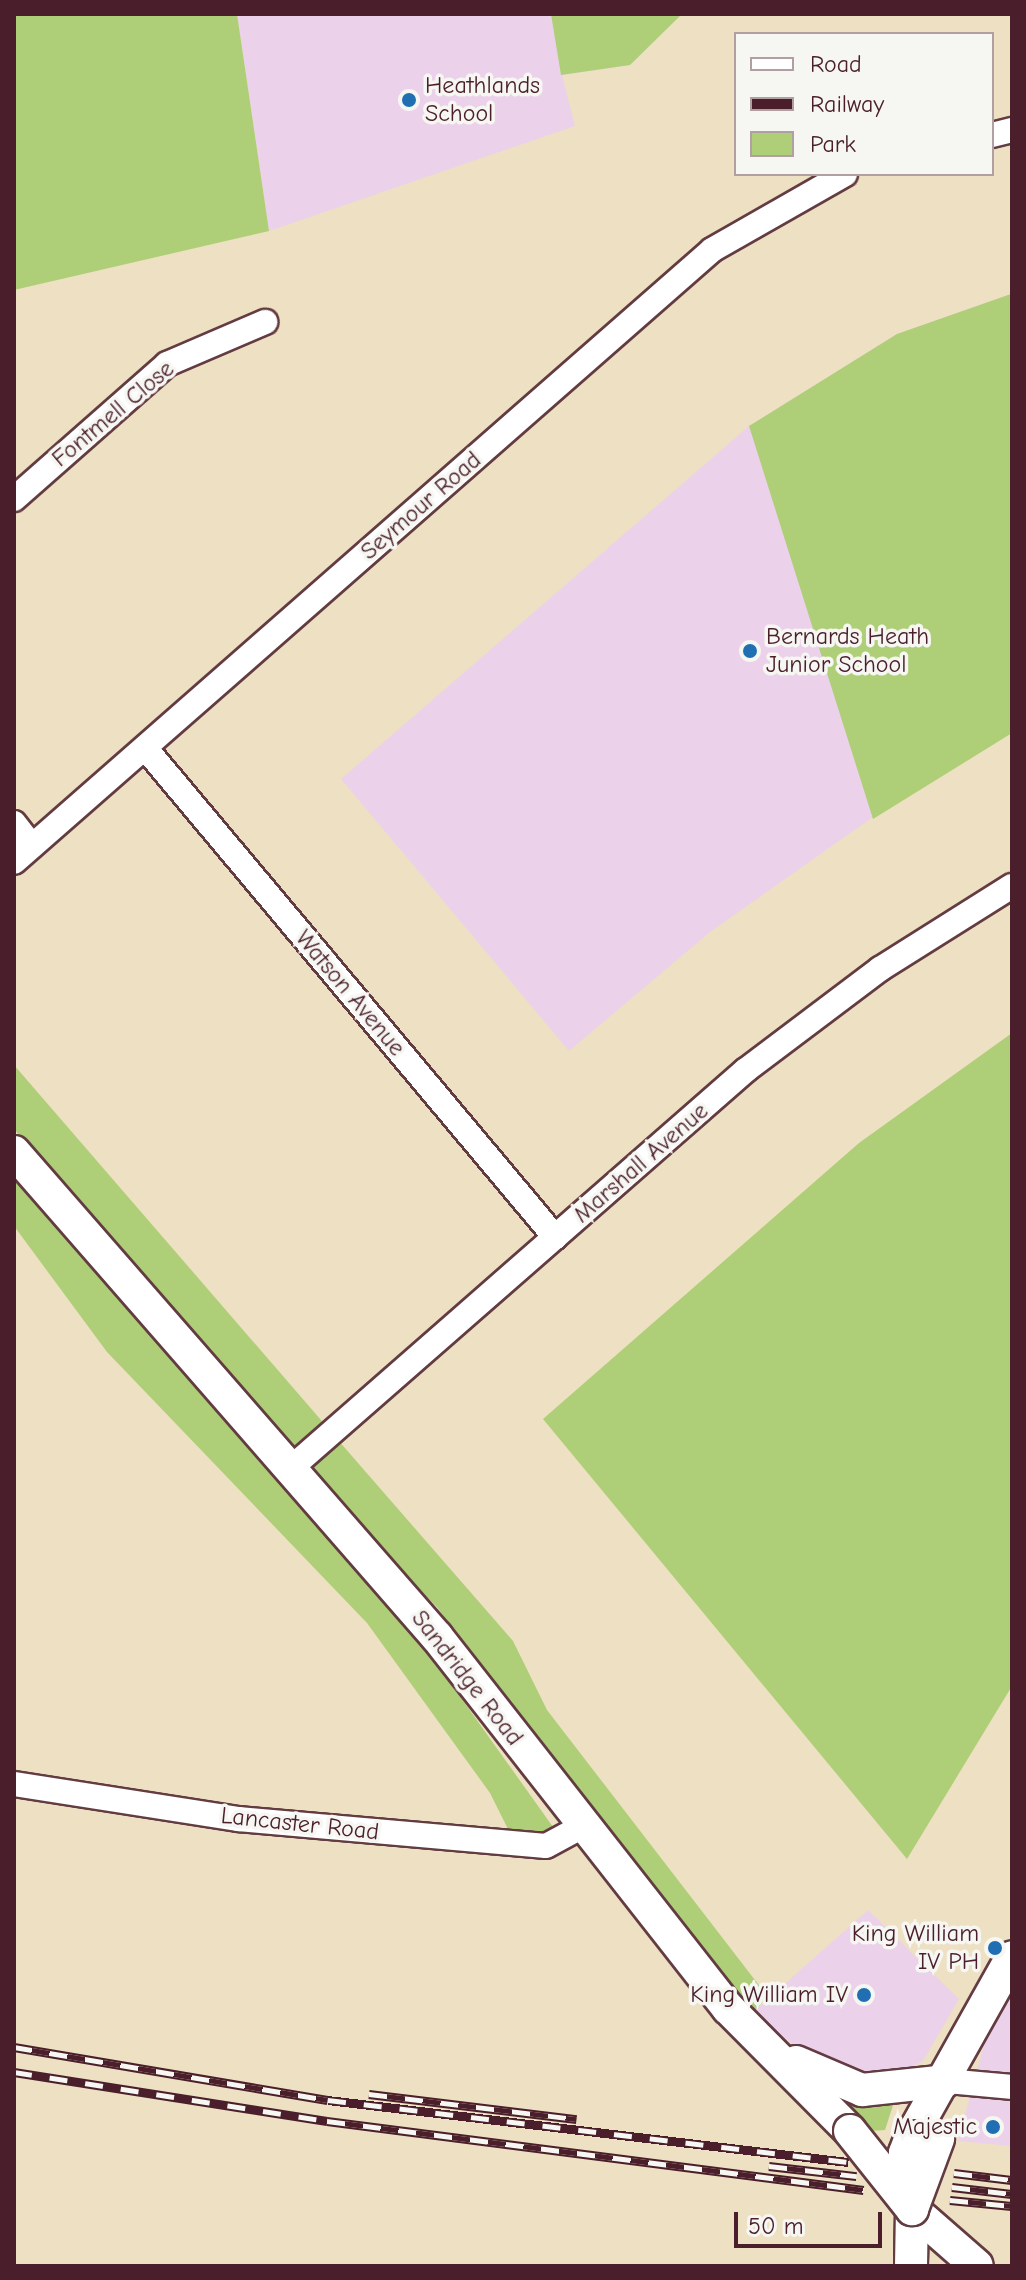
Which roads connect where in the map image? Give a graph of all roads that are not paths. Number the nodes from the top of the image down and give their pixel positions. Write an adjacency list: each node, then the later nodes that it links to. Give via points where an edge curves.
1 (842, 176): 4 (street, Seymour Road, via 712,250)
2 (265, 322): 3 (street, Fontmell Close, via 244,341 167,364 68,437)
3 (14, 499)
4 (146, 749): 6 (street, Seymour Road); 10 (street, Watson Avenue)
5 (14, 823): 6 (street)
6 (32, 846): 7 (street, Seymour Road)
7 (14, 862)
8 (1012, 886): 10 (street, Marshall Avenue, via 880,969 746,1070)
9 (14, 1152): 11 (main road, Sandridge Road)
10 (555, 1237): 11 (street, Marshall Avenue)
11 (291, 1468): 13 (main road, Sandridge Road, via 437,1637)
12 (14, 1784): 13 (street, Lancaster Road, via 238,1819 546,1846)
13 (583, 1826): 15 (main road, Sandridge Road, via 728,2008)
14 (1012, 1957): 16 (main road)
15 (777, 2053): 16 (main road, via 862,2090); 18 (main road, Sandridge Road, bridge, via 850,2131)
16 (946, 2081): 17 (street); 18 (main road, bridge, via 924,2138)
17 (1012, 2087)
18 (918, 2219): 19 (main road); 20 (main road, Sandridge Road)
19 (911, 2266)
20 (977, 2266)

